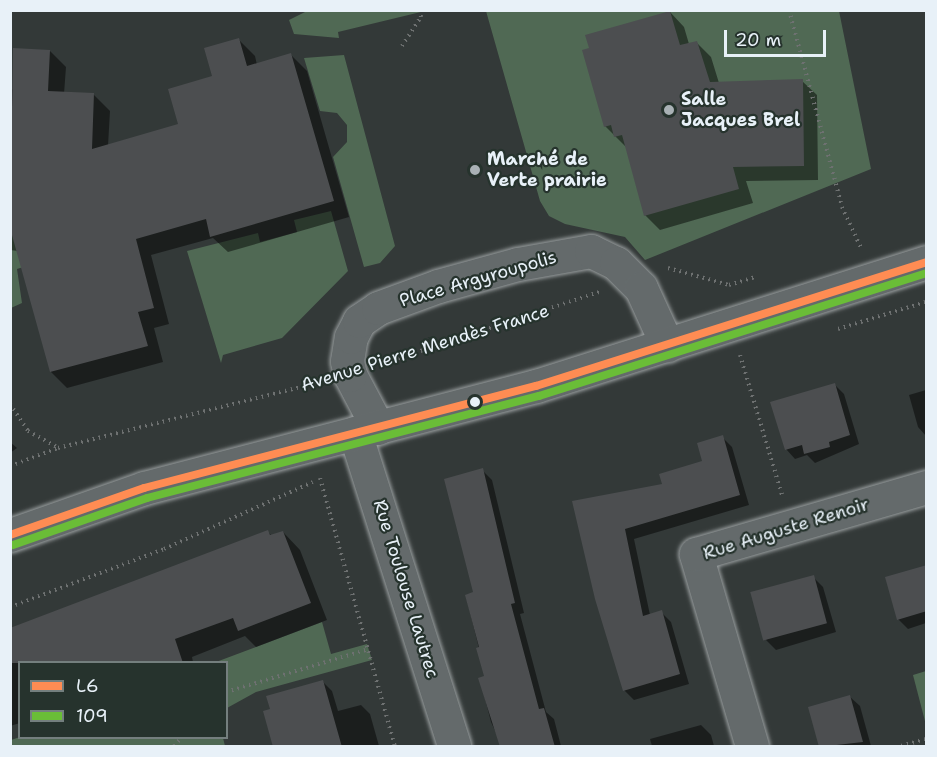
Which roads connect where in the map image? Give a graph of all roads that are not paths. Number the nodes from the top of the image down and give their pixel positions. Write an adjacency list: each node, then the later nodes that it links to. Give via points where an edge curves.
1 (927, 262): 2 (street)
2 (667, 345): 3 (street, via 536,386); 3 (street, Place Argyroupolis, via 634,281 616,263 591,251 518,264 438,286 378,308 359,321 350,345 350,375)
3 (366, 430): 5 (street, via 144,488); 6 (street, Rue Toulouse Lautrec)
4 (927, 487): 7 (street, Rue Auguste Renoir, via 696,554)
5 (10, 535)
6 (454, 747)
7 (752, 747)

